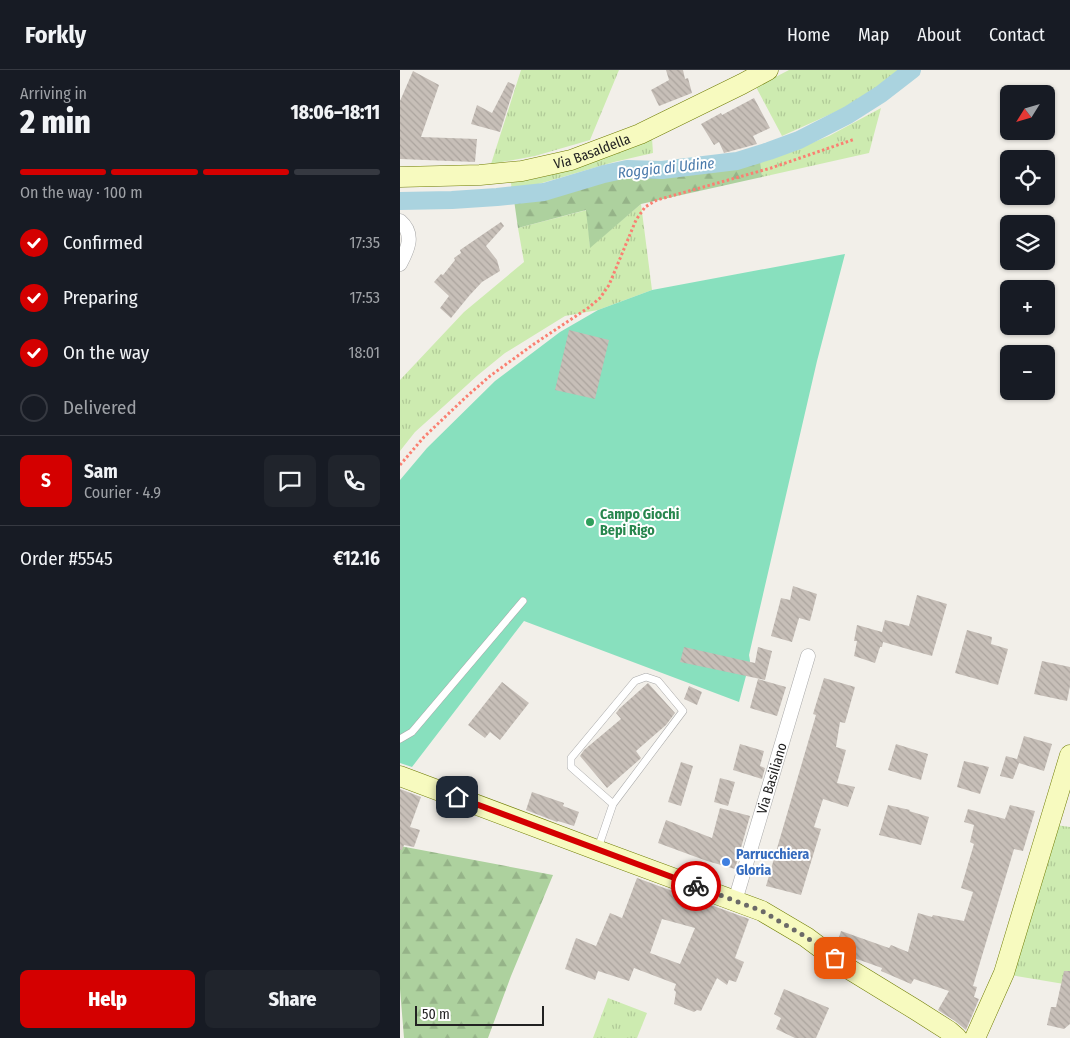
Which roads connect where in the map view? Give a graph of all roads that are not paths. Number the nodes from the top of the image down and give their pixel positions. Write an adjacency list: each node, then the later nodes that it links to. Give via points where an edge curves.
1 (760, 73): 2 (street, Via Basaldella, via 640,134 571,160 522,171)
2 (400, 177)
3 (400, 221): 4 (street, via 408,228 409,237)
4 (400, 264)
5 (523, 600): 7 (lane, via 412,732)
6 (808, 656): 12 (street, Via Basiliano)
7 (400, 739)
8 (1070, 755): 14 (street, via 1004,973)
9 (400, 776): 11 (street)
10 (613, 804): 10 (lane, via 683,711 658,681 646,677 635,681 571,758 571,767); 11 (lane)
11 (597, 850): 12 (street)
12 (735, 901): 13 (street, via 762,911 806,937 849,969)
13 (957, 1038)
14 (976, 1038)

